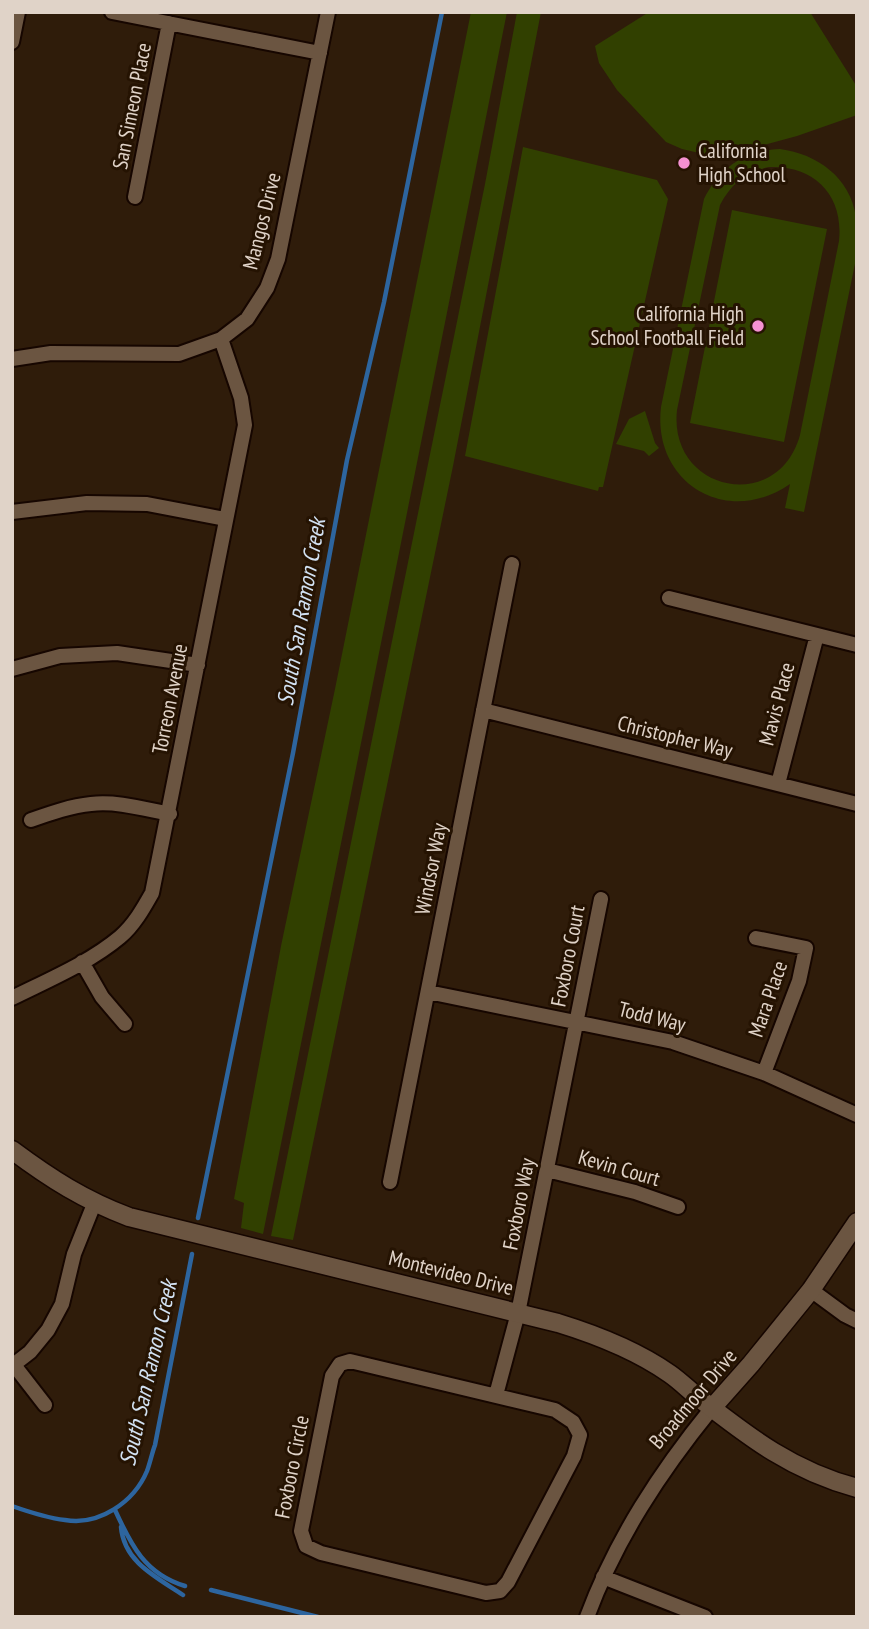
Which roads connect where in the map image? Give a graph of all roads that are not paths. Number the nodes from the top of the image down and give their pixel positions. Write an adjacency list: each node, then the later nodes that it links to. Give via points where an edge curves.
1 (18, 12): 5 (street)
2 (112, 12): 4 (street)
3 (328, 12): 6 (street, Mangos Drive)
4 (169, 23): 6 (street); 7 (street, San Simeon Place)
5 (12, 42)
6 (320, 53): 8 (street, Mangos Drive, via 278,259 267,288 247,319)
7 (135, 197)
8 (220, 339): 9 (street, Mangos Drive, via 179,354 51,353); 11 (street, Torreon Avenue, via 241,398 245,425)
9 (12, 359)
10 (12, 512): 11 (street, via 87,503 147,504)
11 (225, 519): 16 (street, Torreon Avenue)
12 (512, 564): 18 (street, Windsor Way)
13 (669, 598): 14 (street)
14 (817, 635): 15 (street); 19 (street, Mavis Place)
15 (857, 645)
16 (198, 665): 17 (street, via 117,653 60,656); 21 (street, Torreon Avenue)
17 (12, 669)
18 (483, 710): 19 (street, Christopher Way); 26 (street, Windsor Way)
19 (778, 784): 20 (street, Christopher Way)
20 (857, 804)
21 (170, 814): 22 (street, via 92,804); 25 (street, Torreon Avenue, via 152,893 137,919 121,937)
22 (31, 820)
23 (601, 899): 28 (street, Foxboro Court)
24 (756, 938): 30 (street, Mara Place, via 806,948 799,981)
25 (82, 962): 27 (street, Torreon Avenue); 29 (street, via 102,997)
26 (428, 992): 28 (street, Todd Way); 34 (street, Windsor Way)
27 (12, 998)
28 (577, 1021): 30 (street, Todd Way, via 673,1042); 33 (street, Foxboro Way)
29 (125, 1024)
30 (764, 1073): 31 (street, Todd Way)
31 (857, 1115)
32 (12, 1150): 35 (street, Montevideo Drive)
33 (547, 1170): 36 (street, Kevin Court); 39 (street, Foxboro Way)
34 (390, 1182)
35 (94, 1204): 39 (street, Montevideo Drive, via 169,1228); 41 (street, via 62,1304 48,1330)
36 (678, 1208)
37 (857, 1223): 38 (street, Broadmoor Drive)
38 (811, 1290): 40 (street); 44 (street, Broadmoor Drive)
39 (518, 1313): 42 (street, Foxboro Way); 44 (street, Montevideo Drive, via 596,1335 632,1351)
40 (857, 1321)
41 (13, 1365): 43 (street)
42 (496, 1395): 42 (street, Foxboro Circle, via 350,1361 340,1364 331,1376 301,1531 306,1546 486,1593 500,1591 574,1456 580,1435 573,1422 555,1410)
43 (45, 1405)
44 (712, 1408): 45 (street, Montevideo Drive, via 774,1454); 46 (street, Broadmoor Drive, via 649,1492)
45 (857, 1488)
46 (603, 1577): 47 (street, Broadmoor Drive); 48 (street)
47 (587, 1617)
48 (705, 1617)

